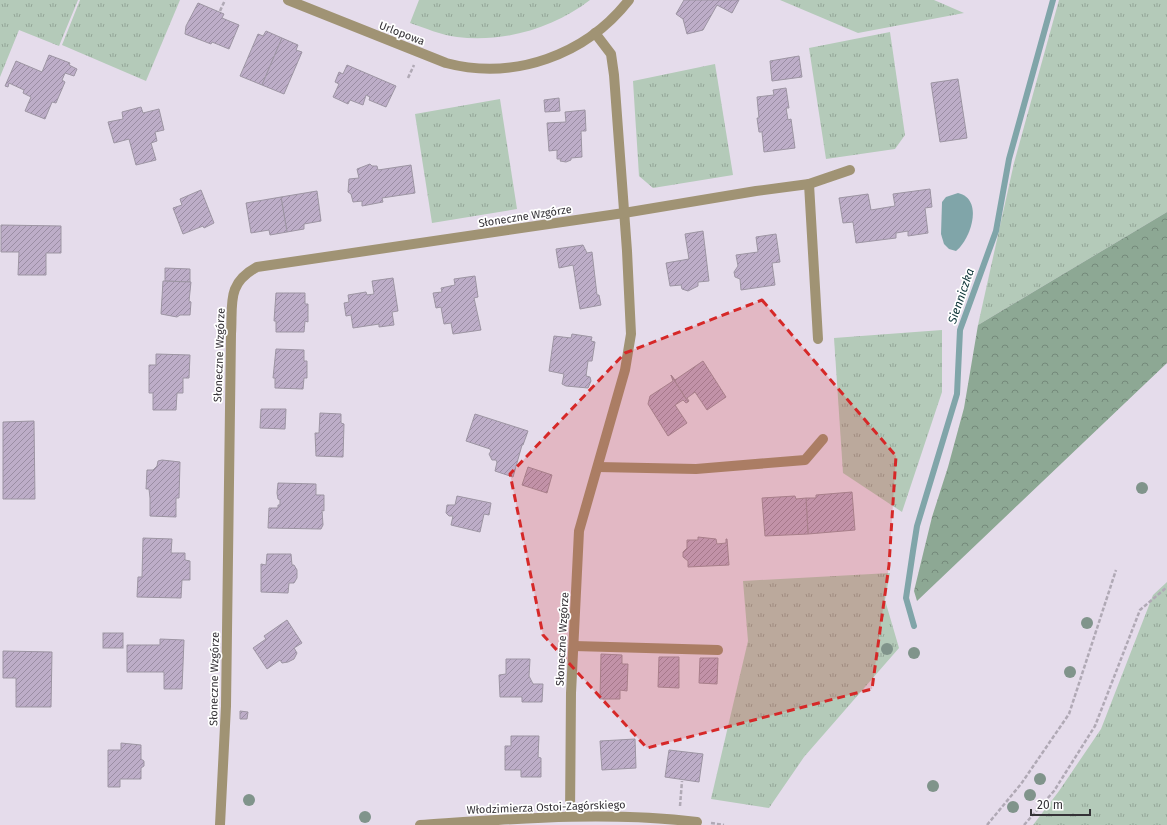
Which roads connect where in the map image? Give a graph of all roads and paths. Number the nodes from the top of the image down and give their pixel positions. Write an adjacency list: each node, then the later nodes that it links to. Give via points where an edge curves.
1 (225, 0): 4 (path)
2 (630, 0): 5 (street, Urlopowa)
3 (295, 1): 5 (street, Urlopowa, via 446,63 466,68 511,68 556,57)
4 (220, 11)
5 (595, 33): 10 (street, Słoneczne Wzgórze, via 611,54)
6 (414, 64): 7 (path)
7 (408, 78)
8 (850, 170): 9 (street, Słoneczne Wzgórze)
9 (809, 184): 10 (street, Słoneczne Wzgórze); 11 (street)
10 (624, 213): 13 (street, Słoneczne Wzgórze, via 630,334 625,370); 23 (street, Słoneczne Wzgórze, via 257,267 245,274 237,283 231,334 226,706)
11 (818, 339)
12 (823, 440): 13 (street, via 805,460 696,469)
13 (598, 467): 16 (street, Słoneczne Wzgórze, via 579,531)
14 (1116, 570): 25 (path, via 1069,714 1021,784)
15 (1167, 587): 26 (path, via 1140,610 1095,726 1054,791)
16 (574, 646): 17 (street); 20 (street, Słoneczne Wzgórze)
17 (718, 650)
18 (682, 781): 19 (path)
19 (680, 806)
20 (570, 816): 21 (street, Włodzimierza Ostoi-Zagórskiego); 24 (street, Włodzimierza Ostoi-Zagórskiego)
21 (633, 820): 22 (street, Włodzimierza Ostoi-Zagórskiego)
22 (697, 822)
23 (220, 825)
24 (420, 825)
25 (987, 825)
26 (1024, 825)

